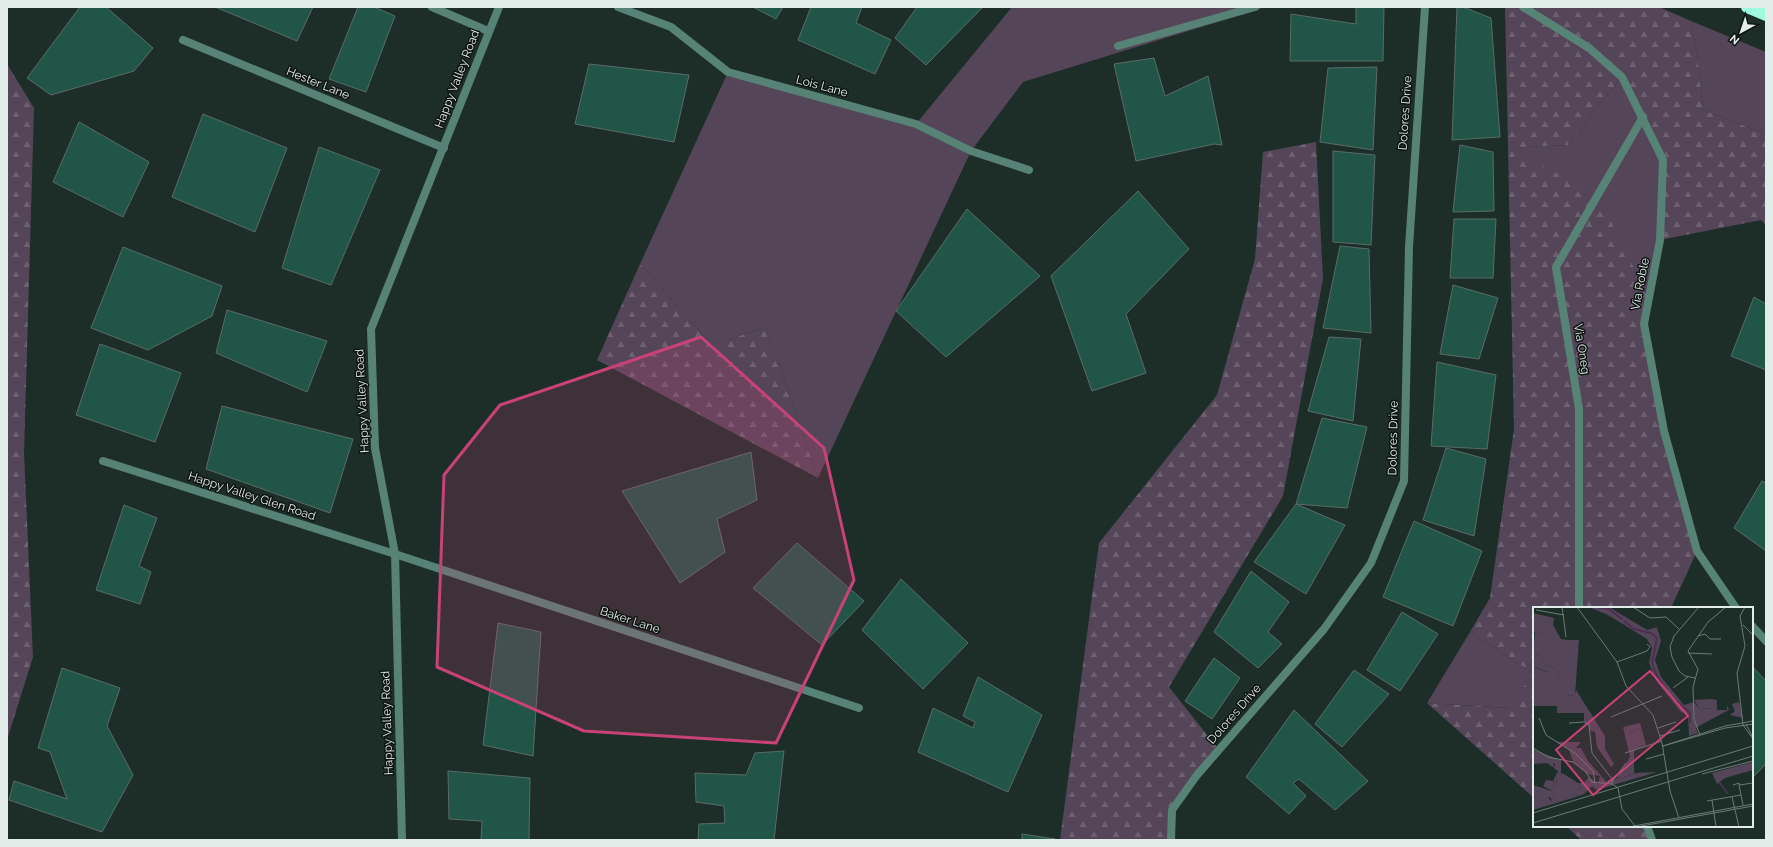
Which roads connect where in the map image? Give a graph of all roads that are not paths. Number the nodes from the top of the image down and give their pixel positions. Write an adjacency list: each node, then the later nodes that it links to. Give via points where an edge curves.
1 (432, 7): 9 (street)
2 (499, 7): 9 (street, Happy Valley Road)
3 (618, 7): 14 (street, Lois Lane, via 671,27 728,72 916,124 971,151)
4 (1255, 7): 11 (street)
5 (1425, 7): 24 (street, Dolores Drive, via 1409,247 1404,482 1371,563 1324,629 1197,775 1176,804 1172,810)
6 (1523, 7): 12 (street, Via Roble, via 1588,48 1622,77)
7 (1747, 7): 8 (highway)
8 (1766, 15)
9 (488, 31): 13 (street, Happy Valley Road)
10 (182, 40): 13 (street, Hester Lane)
11 (1118, 46)
12 (1643, 117): 17 (street, Via Oneg, via 1556,266 1579,408); 18 (street, Via Roble, via 1663,160 1660,240 1644,324 1664,431 1697,551)
13 (444, 148): 16 (street, Happy Valley Road, via 371,329 375,448)
14 (1029, 170)
15 (103, 461): 16 (street, Happy Valley Glen Road)
16 (394, 554): 21 (street, Baker Lane); 23 (street, Happy Valley Road)
17 (1579, 607)
18 (1735, 607)
19 (1753, 627): 20 (street)
20 (1766, 641)
21 (859, 708)
22 (1647, 827): 25 (street)
23 (402, 840)
24 (1171, 840)
25 (1652, 840)

